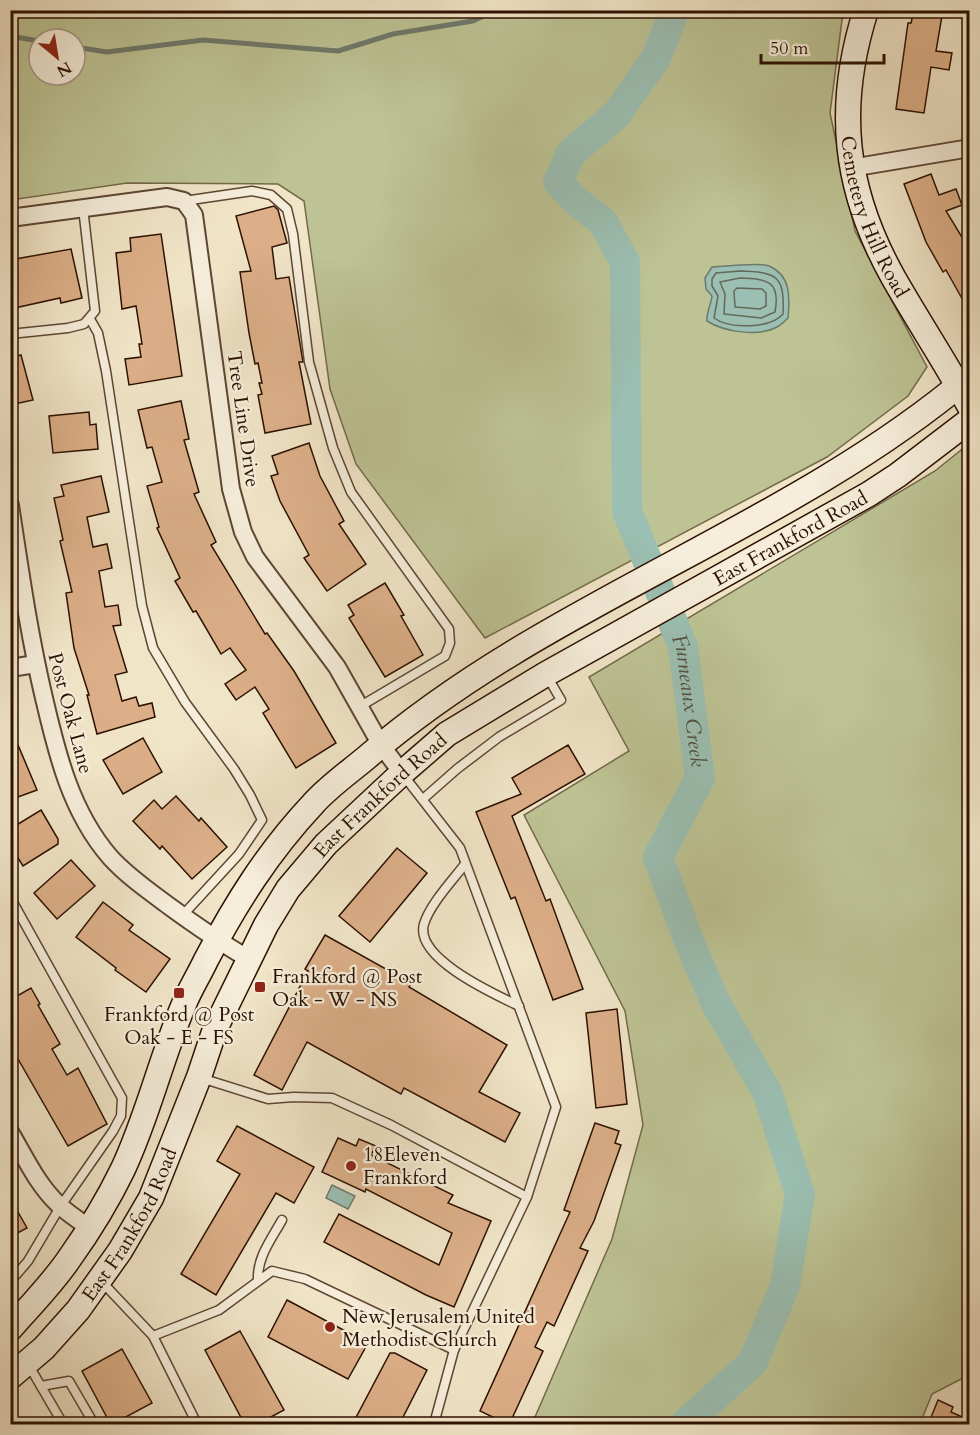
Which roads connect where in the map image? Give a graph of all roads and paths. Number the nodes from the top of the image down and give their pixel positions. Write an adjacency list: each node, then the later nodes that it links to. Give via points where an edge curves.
1 (866, 10): 3 (main road, Cemetery Hill Road, via 848,94)
2 (968, 151): 3 (street)
3 (851, 168): 9 (main road, Cemetery Hill Road, via 869,227 893,277)
4 (184, 201): 5 (street, via 167,197); 17 (street, Tree Line Drive, via 194,215 231,489 243,532 255,557 337,668); 17 (lane, via 252,191 272,195 287,209 309,362 333,448 351,492 449,629 450,643 445,656)
5 (83, 208): 6 (street); 7 (lane, via 95,311)
6 (10, 219)
7 (90, 319): 8 (lane, via 68,328); 23 (lane, via 98,333 106,371 142,606 153,648 185,702 234,769 262,820 239,854)
8 (10, 334)
9 (964, 380): 10 (main road, Cemetery Hill Road); 18 (main road, East Frankford Road, via 930,409 823,480 484,669)
10 (969, 407)
11 (969, 420): 16 (main road, East Frankford Road, via 869,494)
12 (10, 505): 13 (street, Post Oak Lane)
13 (14, 552): 14 (street, Post Oak Lane)
14 (36, 664): 15 (street); 23 (street, Post Oak Lane, via 57,756 70,792 110,857)
15 (10, 668)
16 (546, 674): 19 (main road, East Frankford Road, via 447,734); 20 (lane, via 561,700 499,738)
17 (359, 707): 18 (street, Tree Line Drive)
18 (381, 745): 19 (street, Tree Line Drive); 24 (main road, East Frankford Road, via 314,802 267,858)
19 (402, 773): 20 (lane); 25 (main road, East Frankford Road, via 326,844 288,890)
20 (423, 799): 21 (lane, via 460,848)
21 (465, 864): 26 (lane); 26 (lane, via 431,910 423,926 425,943 441,961 490,993)
22 (10, 897): 30 (lane, via 122,1098 121,1116 113,1131)
23 (182, 916): 24 (street, Post Oak Lane)
24 (217, 940): 25 (street, Post Oak Lane); 32 (main road, East Frankford Road, via 184,1003 122,1171)
25 (249, 959): 27 (main road, East Frankford Road, via 215,1029)
26 (519, 1006): 29 (lane, via 556,1107)
27 (199, 1077): 29 (lane, via 268,1099 332,1098); 34 (main road, East Frankford Road, via 151,1198)
28 (10, 1132): 30 (street, via 31,1170)
29 (527, 1197): 38 (lane)
30 (60, 1206): 32 (street); 33 (lane, via 28,1261)
31 (282, 1221): 35 (lane, via 260,1259)
32 (89, 1228): 36 (main road, East Frankford Road, via 68,1261)
33 (10, 1278)
34 (99, 1279): 37 (lane); 39 (main road, East Frankford Road, via 78,1310)
35 (258, 1280): 37 (lane, via 219,1310); 38 (lane, via 272,1271 305,1279)
36 (10, 1329)
37 (153, 1336): 43 (lane)
38 (454, 1350): 44 (lane)
39 (15, 1373): 40 (lane)
40 (41, 1386): 41 (lane); 42 (lane, via 69,1382)
41 (63, 1425)
42 (94, 1425)
43 (197, 1425)
44 (434, 1425)

